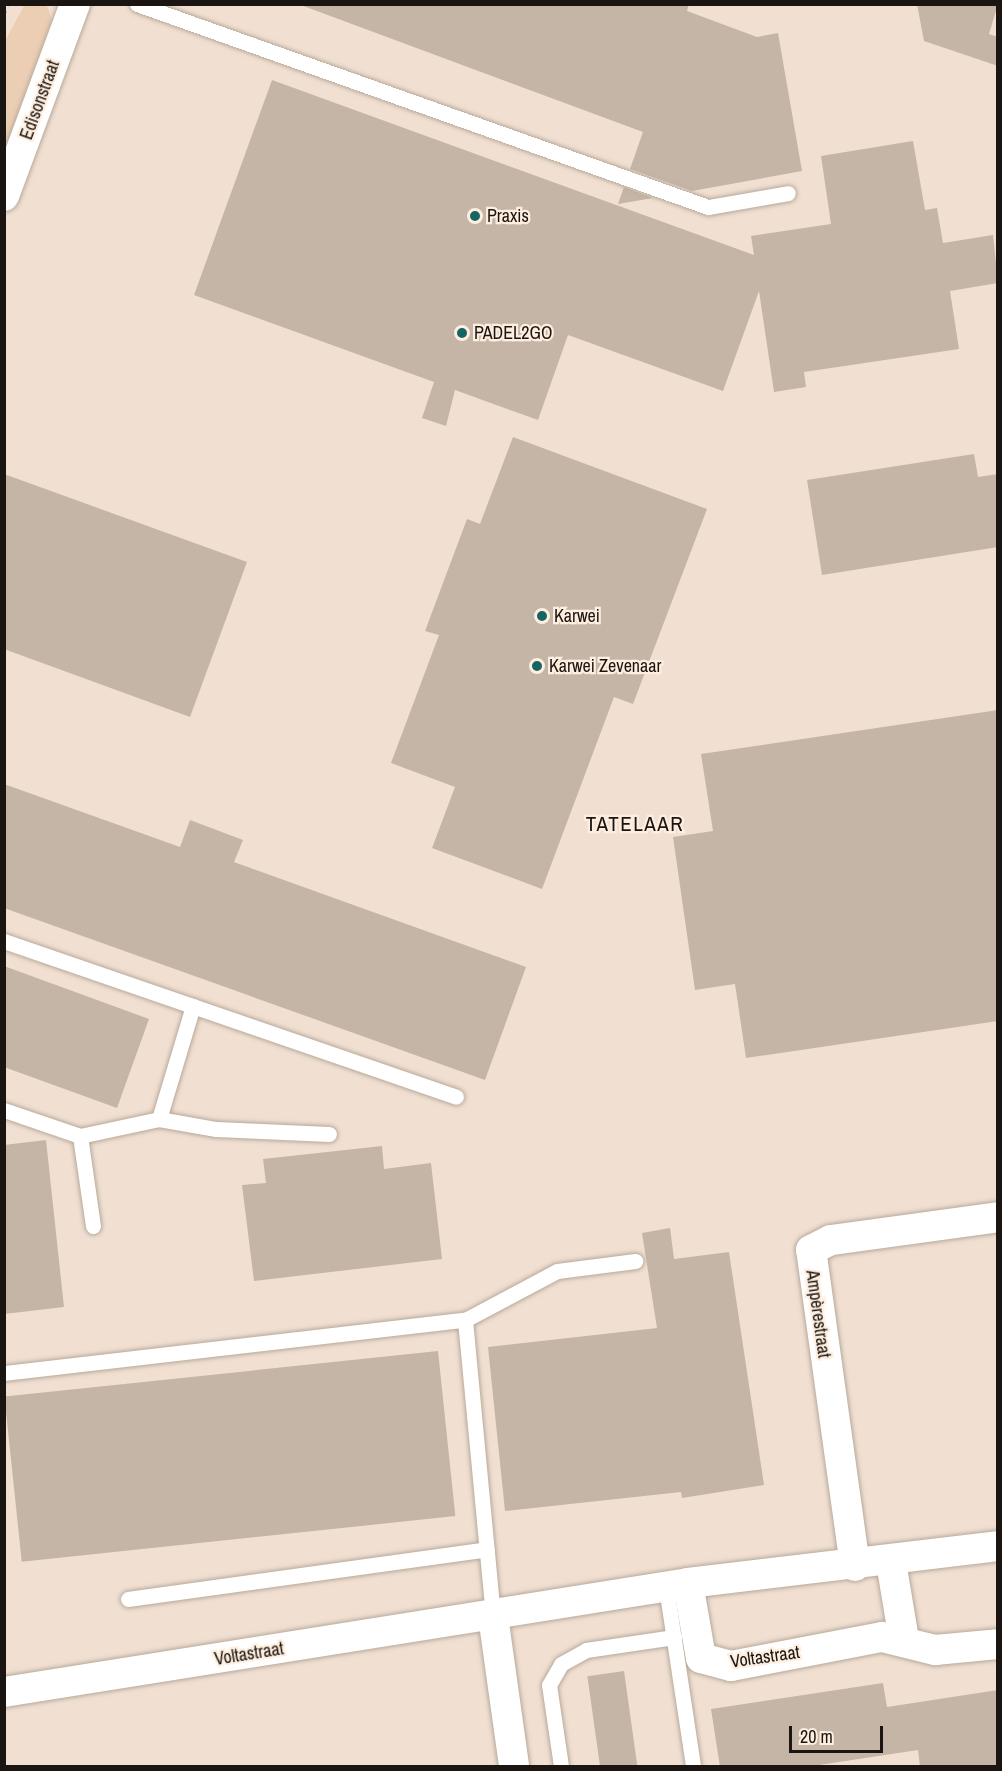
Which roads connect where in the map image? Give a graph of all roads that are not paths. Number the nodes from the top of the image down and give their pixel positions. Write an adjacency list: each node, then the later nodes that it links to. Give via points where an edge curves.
1 (75, 4): 4 (street, Edisonstraat)
2 (137, 4): 3 (lane, via 708,207)
3 (788, 192)
4 (4, 196)
5 (4, 940): 6 (lane)
6 (193, 1006): 7 (lane); 9 (lane)
7 (456, 1097)
8 (4, 1110): 11 (lane)
9 (159, 1119): 10 (lane, via 216,1129); 11 (lane)
10 (329, 1134)
11 (80, 1136): 13 (lane)
12 (998, 1217): 20 (street, Ampèrestraat, via 831,1240 811,1250)
13 (93, 1226)
14 (635, 1261): 15 (lane, via 558,1271)
15 (465, 1320): 16 (lane); 18 (lane)
16 (4, 1373)
17 (998, 1546): 19 (street, Voltastraat)
18 (487, 1550): 22 (lane); 23 (lane)
19 (891, 1562): 20 (street, Voltastraat); 25 (street)
20 (855, 1566): 21 (street, Voltastraat)
21 (677, 1585): 23 (street, Voltastraat); 24 (lane); 25 (street, Voltastraat, via 701,1658 731,1666 882,1637)
22 (128, 1599)
23 (493, 1616): 27 (street, Voltastraat); 28 (street)
24 (674, 1637): 29 (lane, via 586,1650 561,1664 549,1685); 30 (lane)
25 (904, 1640): 26 (street, Voltastraat, via 935,1650)
26 (998, 1644)
27 (4, 1692)
28 (514, 1767)
29 (561, 1767)
30 (693, 1767)

